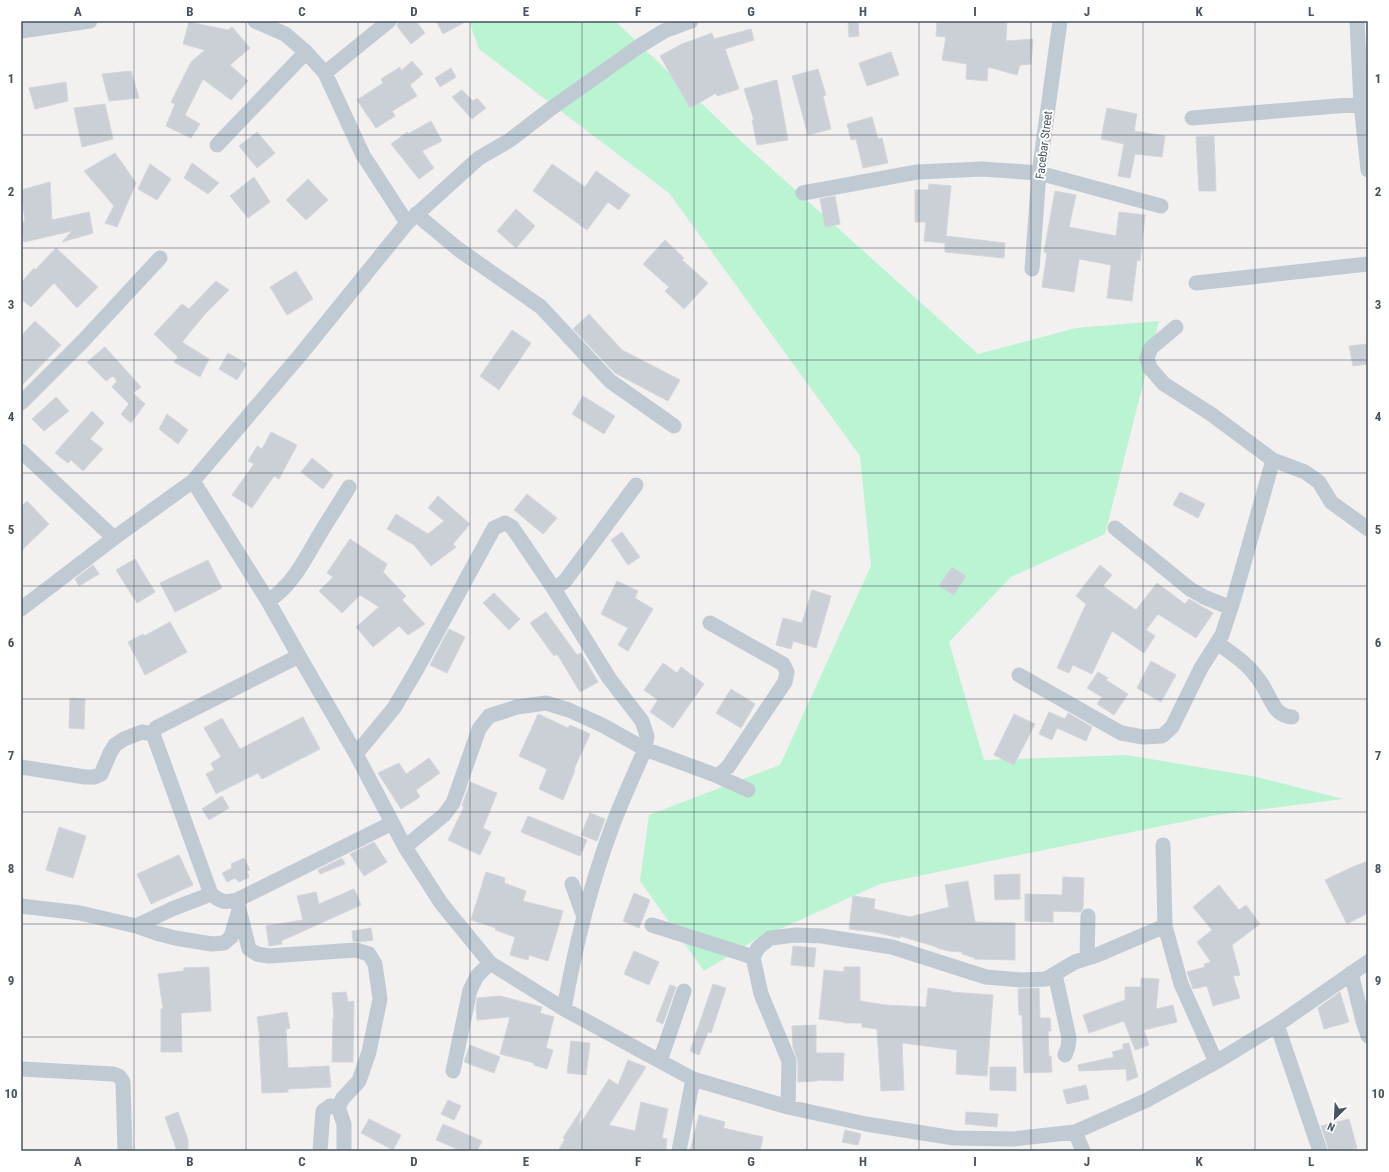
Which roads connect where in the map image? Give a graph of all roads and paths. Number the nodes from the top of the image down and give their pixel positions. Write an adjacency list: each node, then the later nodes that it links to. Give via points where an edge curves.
1 (90, 21): 7 (street)
2 (255, 21): 8 (street, via 285,34)
3 (389, 21): 9 (street)
4 (691, 21): 17 (street, via 664,31 638,47 510,140 479,158)
5 (1060, 21): 14 (street, Facebar Street)
6 (1357, 21): 10 (street)
7 (21, 31)
8 (306, 52): 9 (street); 12 (street)
9 (325, 73): 17 (street, via 363,156)
10 (1361, 104): 11 (street); 13 (street)
11 (1192, 118)
12 (217, 145)
13 (1368, 170)
14 (1039, 174): 15 (street, via 982,169 917,172); 16 (street); 20 (street, Facebar Street)
15 (803, 193)
16 (1161, 206)
17 (412, 219): 24 (street, via 541,307 610,381); 27 (street)
18 (160, 258): 23 (street)
19 (1368, 264): 21 (street)
20 (1032, 269)
21 (1196, 283)
22 (1176, 328): 26 (street, via 1151,348 1147,358 1150,368 1164,384)
23 (21, 403)
24 (674, 426)
25 (21, 451): 32 (street)
26 (1273, 460): 31 (street, via 1306,472 1319,482 1331,502); 35 (street)
27 (193, 481): 32 (street); 34 (street)
28 (636, 484): 33 (street, via 565,582)
29 (349, 487): 34 (street, via 289,583)
30 (1115, 528): 35 (street, via 1190,589)
31 (1368, 530)
32 (114, 538): 36 (street)
33 (554, 590): 43 (street, via 609,678 642,721 647,736); 44 (street, via 512,527 504,523 494,528 394,708)
34 (268, 600): 39 (street)
35 (1231, 608): 38 (street)
36 (21, 609)
37 (710, 623): 46 (street, via 783,664 787,672 785,682 728,767)
38 (1217, 643): 40 (street, via 1201,668 1172,727 1162,736 1143,737 1121,733); 41 (street, via 1250,669 1278,712)
39 (299, 656): 42 (street, via 156,728); 44 (street)
40 (1019, 675)
41 (1292, 718)
42 (153, 734): 45 (street, via 142,732 115,745 101,774 94,777); 52 (street)
43 (646, 749): 46 (street); 50 (street, via 576,713 546,703 517,707 489,716 479,729 453,803 444,815); 56 (street, via 612,827)
44 (356, 754): 48 (street)
45 (21, 767)
46 (715, 775): 47 (street)
47 (748, 790)
48 (392, 823): 50 (street); 53 (street)
49 (1163, 845): 59 (street)
50 (405, 848): 63 (street, via 441,904)
51 (572, 884): 56 (street)
52 (212, 894): 53 (street, via 219,900); 58 (street)
53 (239, 904): 58 (street, via 231,937 224,943 212,944 175,938); 76 (street, via 249,949 257,954 269,956 356,950 369,954 375,964 380,999 369,1052 359,1081)
54 (21, 906): 58 (street, via 80,913)
55 (1088, 916): 61 (street)
56 (584, 917): 67 (street)
57 (652, 925): 60 (street)
58 (136, 926)
59 (1165, 926): 61 (street); 72 (street, via 1181,984)
60 (753, 957): 64 (street, via 758,948 770,938 822,936 892,947 986,977 1046,979); 77 (street, via 761,994 789,1061)
61 (1087, 958): 64 (street)
62 (1368, 962): 65 (street)
63 (490, 963): 67 (street); 74 (street, via 477,976 470,990)
64 (1055, 974): 70 (street, via 1069,1038)
65 (1351, 974): 68 (street); 69 (street)
66 (684, 991): 71 (street)
67 (564, 1010): 71 (street)
68 (1276, 1024): 72 (street); 84 (street)
69 (1368, 1036)
70 (1065, 1055)
71 (660, 1061): 75 (street)
72 (1216, 1062): 78 (street, via 1147,1100)
73 (21, 1069): 79 (street, via 119,1076 123,1082)
74 (453, 1071)
75 (693, 1079): 77 (street); 82 (street)
76 (338, 1107): 80 (street, via 330,1106 323,1111); 81 (street, via 344,1124)
77 (788, 1107): 78 (street, via 866,1124 954,1138 1013,1139)
78 (1075, 1132): 83 (street)
79 (125, 1151)
80 (320, 1151)
81 (344, 1151)
82 (678, 1151)
83 (1083, 1151)
84 (1320, 1151)

